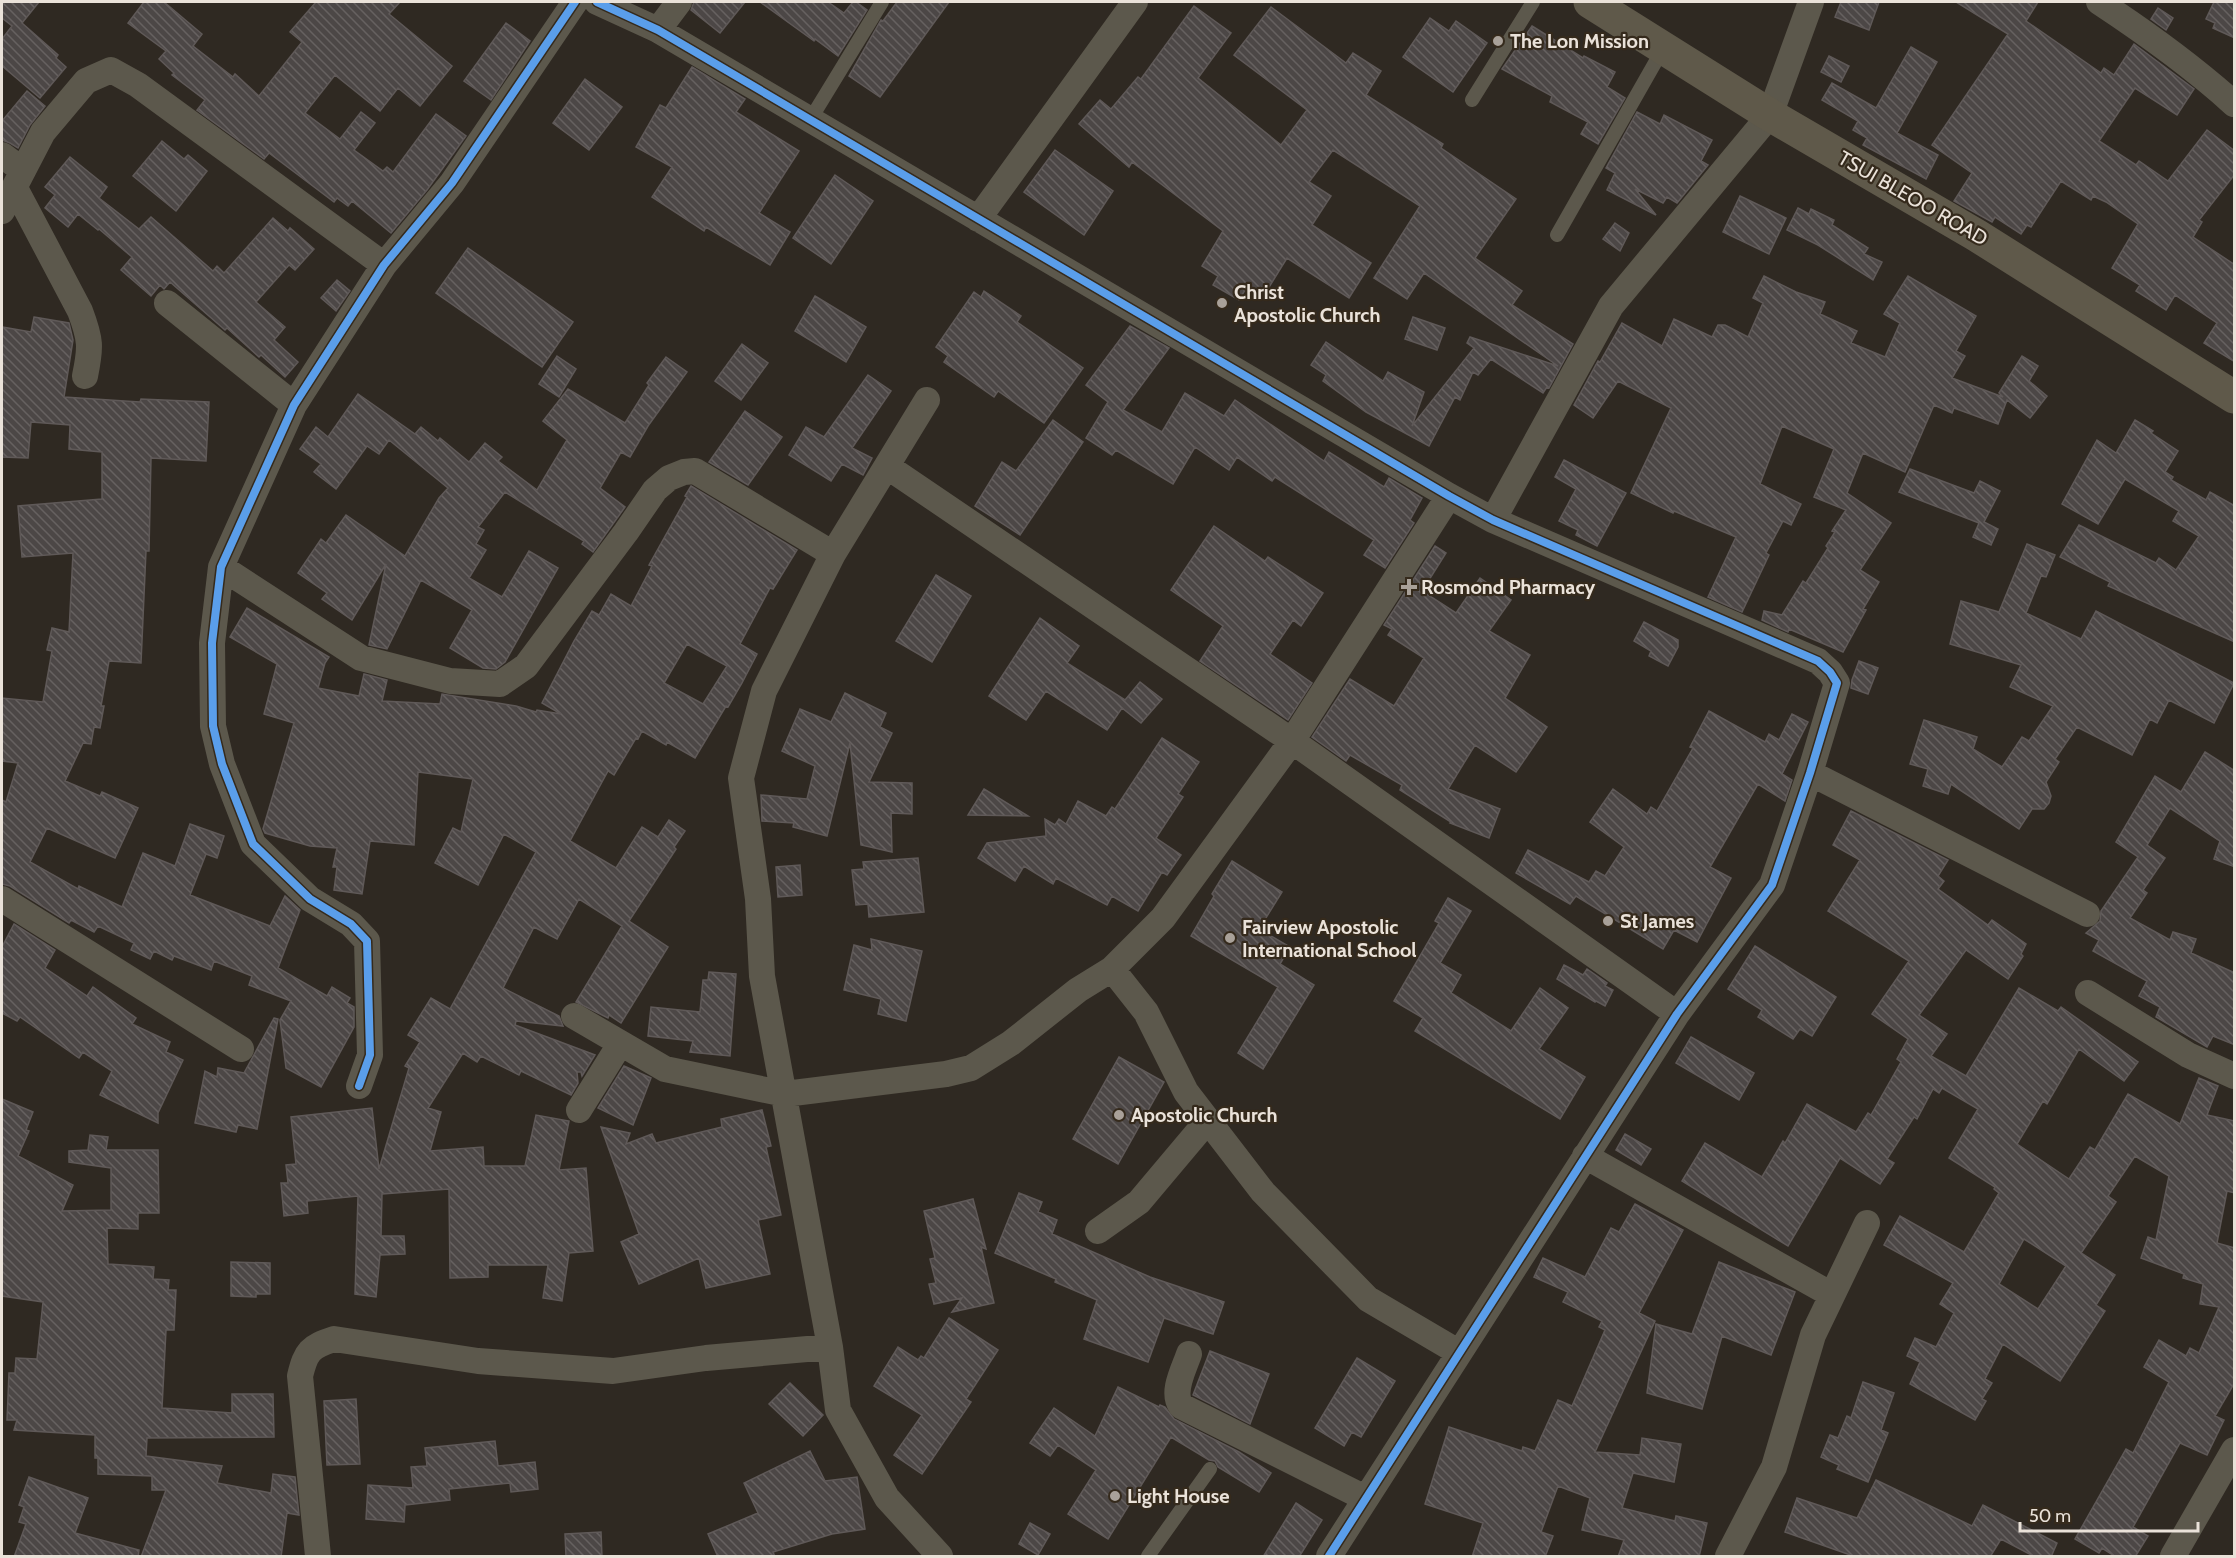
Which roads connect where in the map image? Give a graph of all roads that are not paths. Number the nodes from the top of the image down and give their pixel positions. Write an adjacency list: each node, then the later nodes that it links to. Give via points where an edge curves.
1 (575, 2): 21 (street, via 452,183)
2 (597, 2): 10 (street)
3 (678, 2): 10 (street)
4 (882, 2): 15 (lane)
5 (1135, 2): 19 (street)
6 (1533, 2): 12 (lane)
7 (1590, 2): 11 (street, TSUI BLEOO ROAD)
8 (1811, 2): 14 (street)
9 (2099, 2): 13 (street, via 2142,30)
10 (658, 30): 15 (street)
11 (1665, 47): 14 (street, TSUI BLEOO ROAD); 20 (lane)
12 (1472, 100)
13 (2235, 104)
14 (1770, 115): 24 (street, TSUI BLEOO ROAD, via 1976,235); 29 (street, via 1611,306)
15 (810, 120): 19 (street)
16 (2, 155): 17 (street)
17 (19, 179): 18 (street); 21 (street, via 43,132 86,81 111,70 138,85); 23 (street, via 88,331 91,348)
18 (2, 212)
19 (978, 219): 28 (street)
20 (1557, 235)
21 (384, 265): 26 (street)
22 (166, 303): 26 (street)
23 (85, 376)
24 (2235, 397)
25 (927, 400): 27 (street)
26 (294, 405): 31 (street)
27 (888, 467): 30 (street); 32 (street)
28 (1449, 496): 29 (street); 32 (street)
29 (1493, 520): 33 (street, via 1818,661 1837,683)
30 (833, 554): 31 (street, via 695,471 684,472 655,490 526,666 500,684 450,681 361,658); 44 (street, via 764,691 741,778 758,899 762,976)
31 (222, 567): 43 (street, via 212,644 213,726 222,764 253,844 310,899 351,924 367,941 370,1055)
32 (1292, 741): 36 (street, via 1163,918); 38 (street)
33 (1810, 773): 35 (street); 38 (street, via 1772,885)
34 (2, 899): 41 (street)
35 (2087, 914)
36 (1112, 969): 44 (street, via 971,1068); 46 (street, via 1146,1012 1186,1092)
37 (2088, 993): 42 (street, via 2188,1055)
38 (1677, 1014): 47 (street)
39 (574, 1016): 40 (street)
40 (620, 1044): 44 (street, via 665,1069); 45 (street)
41 (241, 1049)
42 (2235, 1076)
43 (359, 1086)
44 (785, 1094): 51 (street)
45 (579, 1110)
46 (1208, 1120): 49 (street, via 1139,1202); 52 (street, via 1263,1192 1368,1299)
47 (1585, 1156): 50 (street); 52 (street)
48 (1867, 1223): 50 (street)
49 (1098, 1231)
50 (1832, 1295): 61 (street, via 1813,1335 1774,1467)
51 (830, 1347): 57 (street, via 613,1371 478,1361 334,1339 317,1345 305,1356 300,1376); 58 (street, via 838,1410 887,1498)
52 (1458, 1352): 56 (street)
53 (1189, 1354): 56 (street, via 1177,1392 1176,1400 1181,1406)
54 (2235, 1450): 62 (street)
55 (1210, 1470): 59 (lane)
56 (1365, 1498): 60 (street)
57 (318, 1557)
58 (940, 1557)
59 (1148, 1557)
60 (1329, 1557)
61 (1728, 1557)
62 (2173, 1557)

